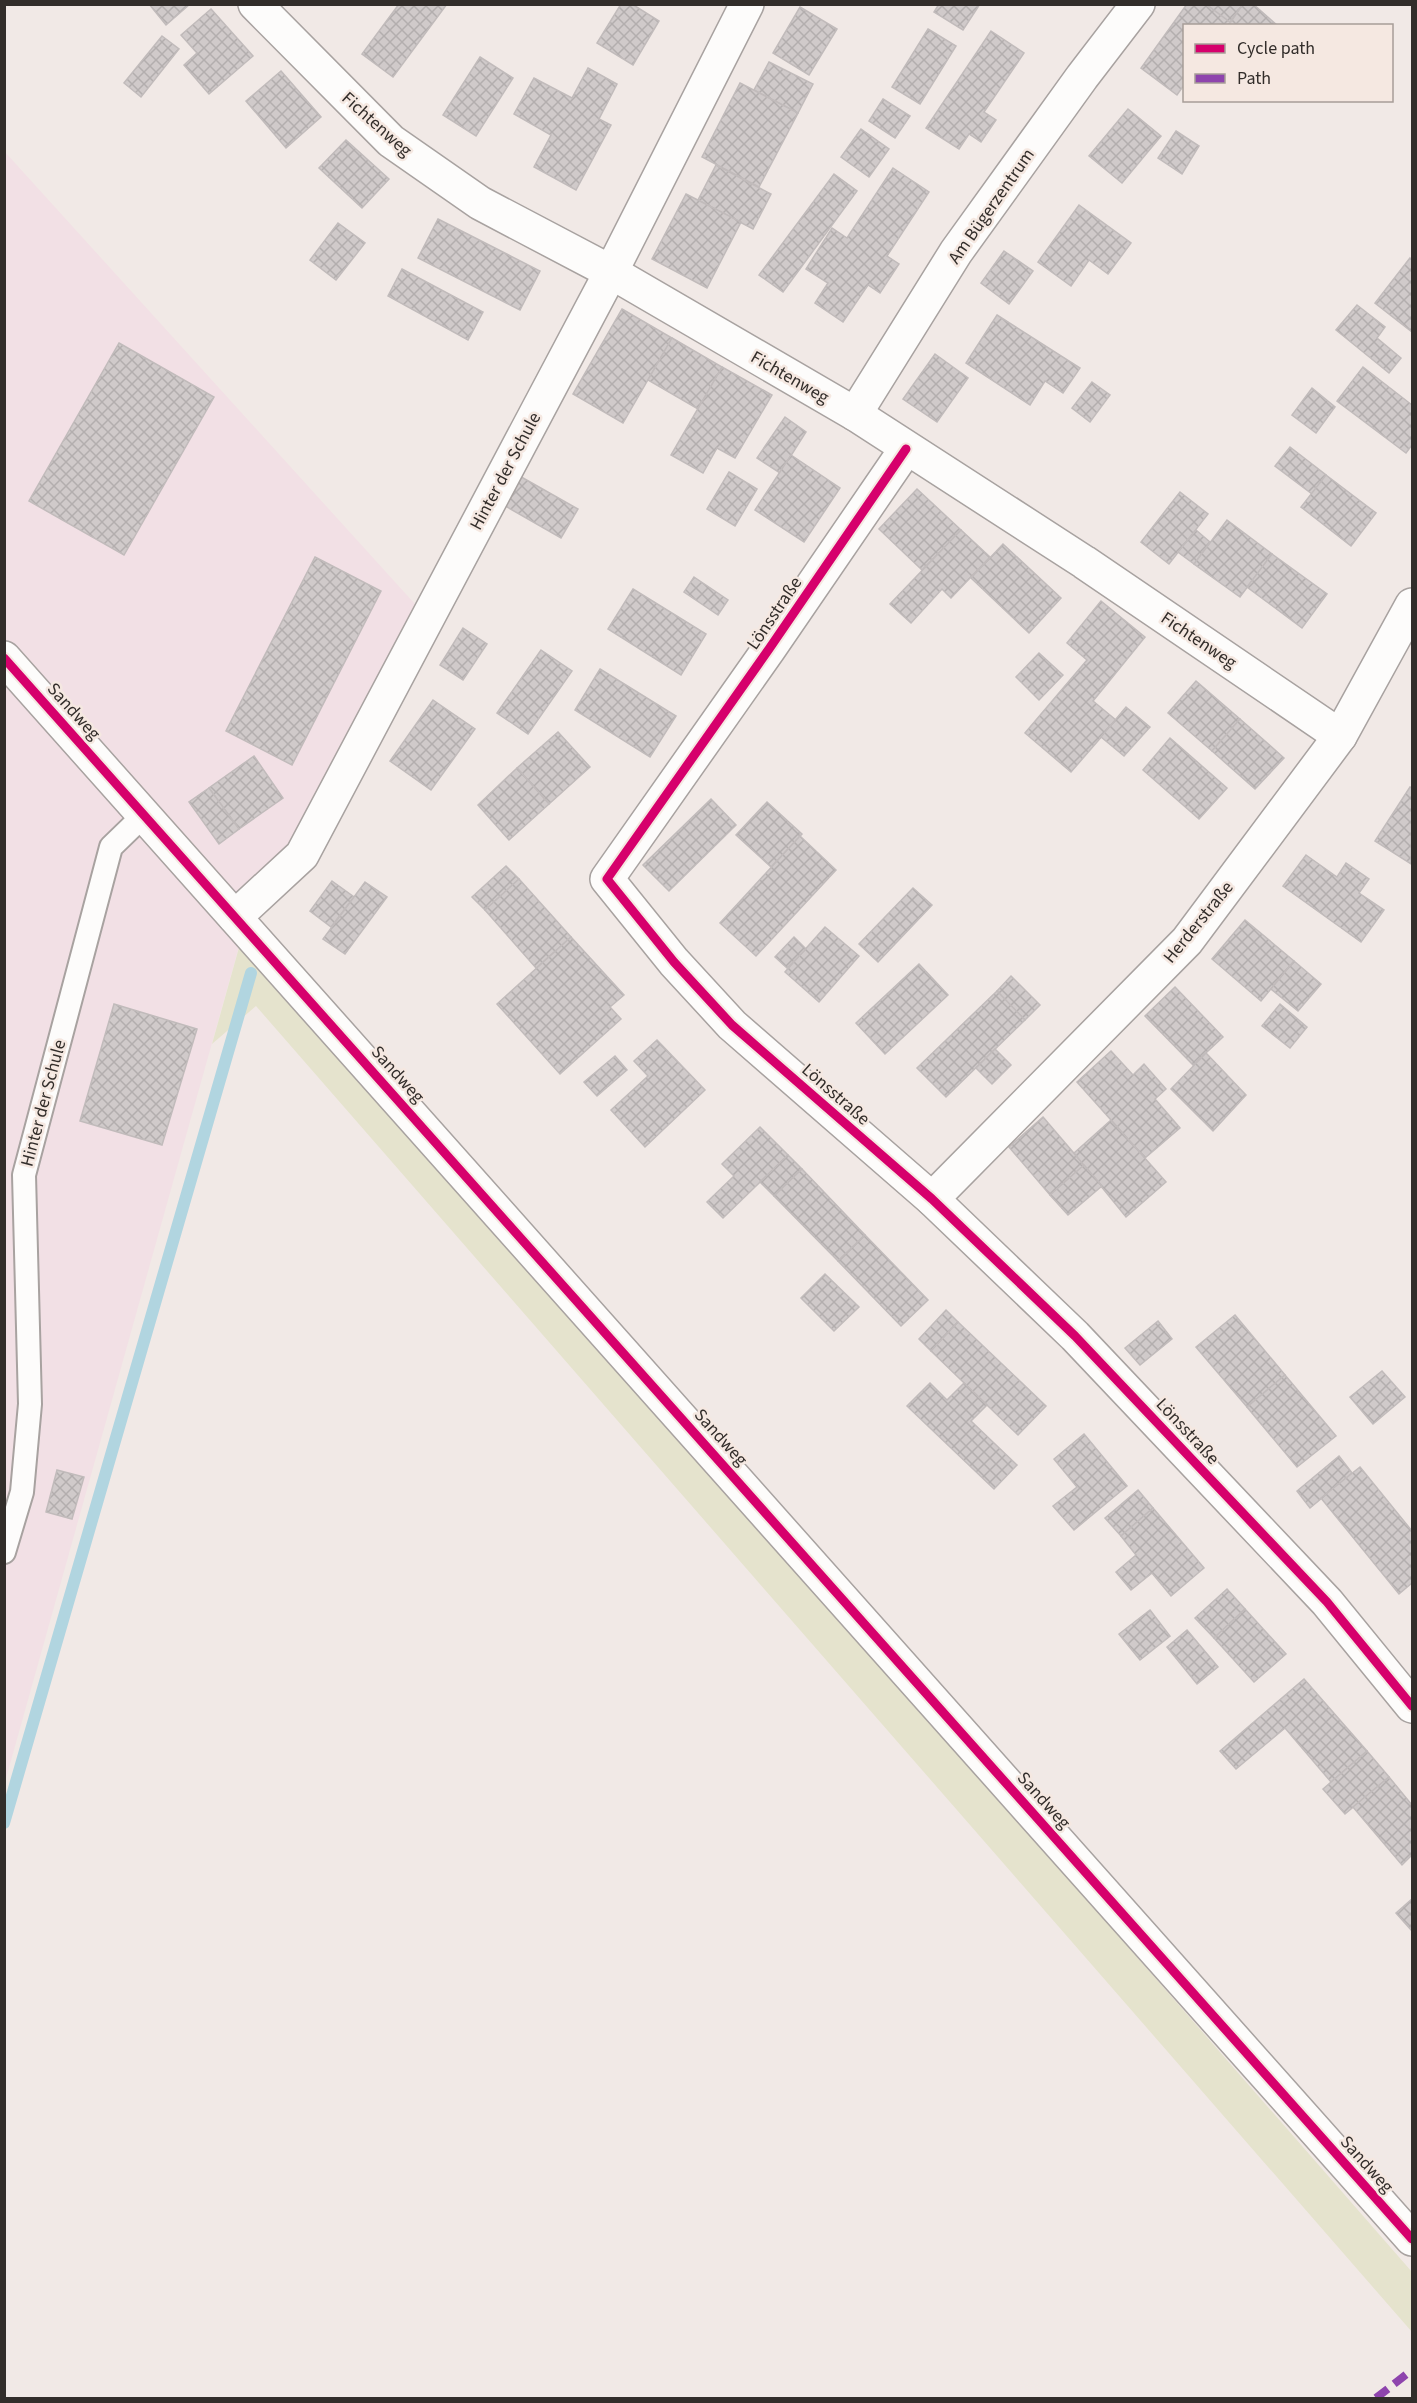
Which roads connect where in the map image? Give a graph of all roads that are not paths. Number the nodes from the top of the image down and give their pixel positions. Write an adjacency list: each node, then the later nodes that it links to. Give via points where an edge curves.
1 (255, 4): 4 (street, Fichtenweg, via 391,141 480,203)
2 (747, 4): 4 (street, Hinter der Schule)
3 (1138, 4): 5 (street, Am Bügerzentrum, via 956,252)
4 (611, 272): 5 (street, Fichtenweg); 11 (street, Hinter der Schule, via 302,855)
5 (855, 414): 6 (street, Fichtenweg)
6 (906, 449): 9 (street, Fichtenweg, via 1084,562); 12 (street, Lönsstraße, via 607,879 674,962 732,1025)
7 (1413, 605): 9 (street, Herderstraße)
8 (4, 658): 10 (street, Sandweg)
9 (1340, 736): 12 (street, Herderstraße, via 1187,941)
10 (144, 815): 11 (street, Sandweg); 13 (lane, Hinter der Schule, via 111,847 24,1175 30,1404 22,1492)
11 (235, 917): 15 (street, Sandweg)
12 (932, 1199): 14 (street, Lönsstraße, via 1075,1336 1327,1602)
13 (4, 1552)
14 (1413, 1706)
15 (1413, 2239)

